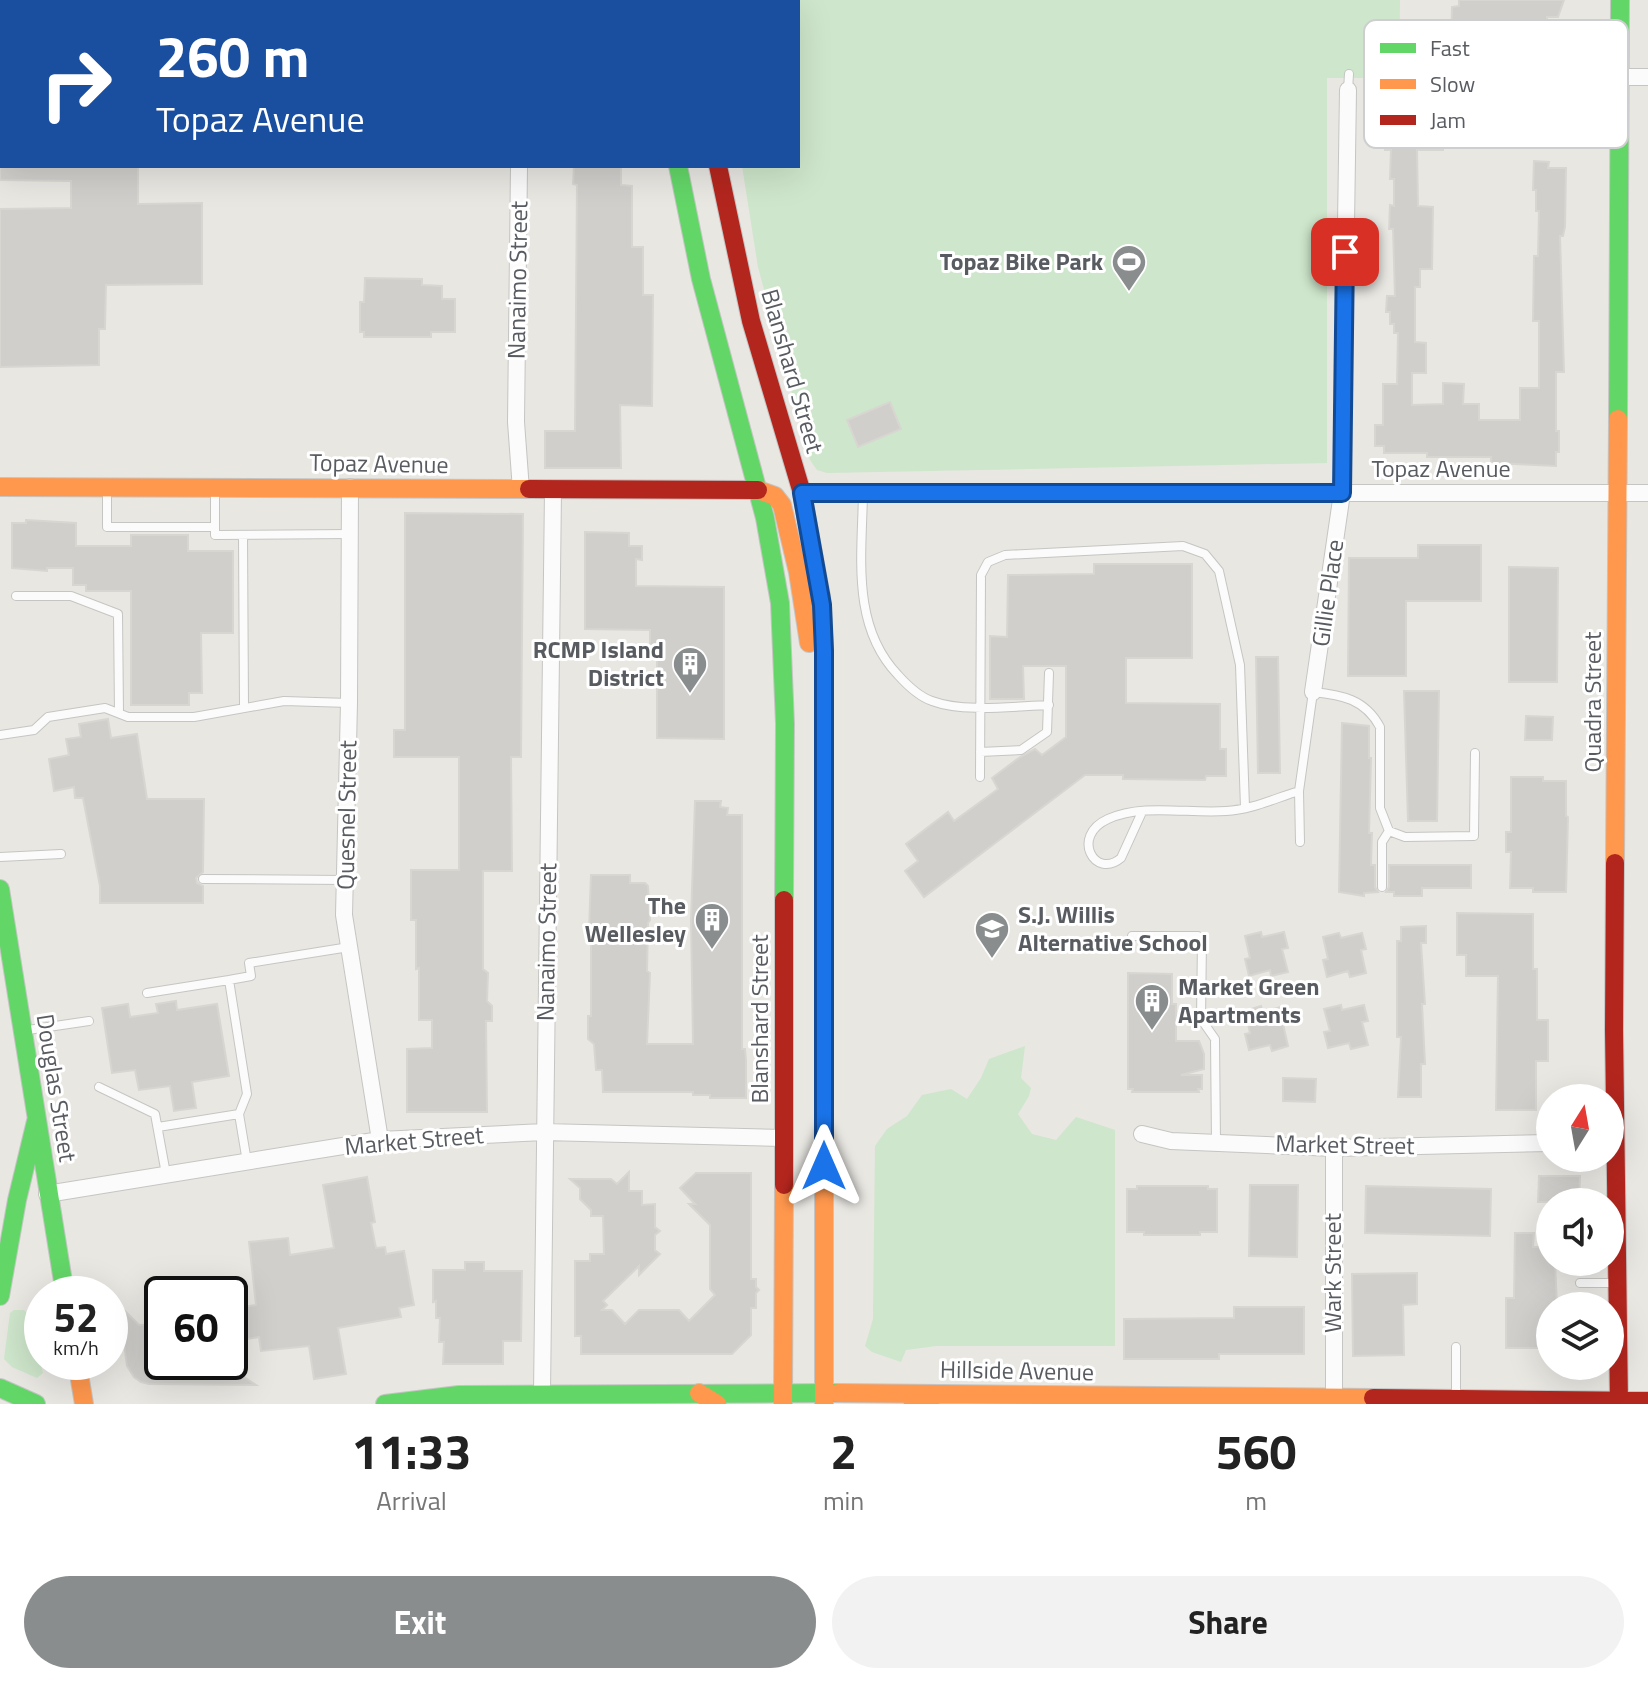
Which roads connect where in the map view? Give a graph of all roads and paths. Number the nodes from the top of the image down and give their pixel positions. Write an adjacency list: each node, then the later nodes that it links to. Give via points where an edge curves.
1 (1620, 0): 2 (main road, Quadra Street)
2 (1620, 20)
3 (1348, 82): 18 (street, Gillie Place)
4 (1619, 148): 15 (main road, Quadra Street)
5 (519, 168): 12 (street, Nanaimo Street, via 516,422)
6 (678, 168): 13 (main road, Blanshard Street, via 701,279)
7 (718, 168): 16 (main road, Blanshard Street, via 751,321)
8 (0, 487): 9 (main road, Topaz Avenue)
9 (107, 487): 10 (main road, Topaz Avenue); 20 (lane, via 107,527)
10 (215, 487): 11 (main road, Topaz Avenue); 20 (lane)
11 (350, 487): 12 (main road, Topaz Avenue); 21 (street, Quesnel Street)
12 (521, 490): 14 (main road, Topaz Avenue)
13 (758, 490): 14 (main road, Topaz Avenue); 31 (main road, via 782,505); 61 (main road, Blanshard Street, via 774,557 784,652)
14 (553, 491): 59 (street, Nanaimo Street)
15 (1618, 492): 18 (street, Topaz Avenue); 19 (street, Topaz Avenue); 54 (main road, Quadra Street)
16 (802, 493): 17 (street, Topaz Avenue); 31 (main road, Blanshard Street, via 822,605)
17 (863, 493): 18 (street, Topaz Avenue); 28 (lane, via 862,598 884,660 931,701)
18 (1342, 493): 25 (street, Gillie Place)
19 (1648, 493)
20 (215, 527): 22 (lane, via 215,535)
21 (350, 534): 22 (lane); 26 (street, Quesnel Street)
22 (243, 535): 29 (lane)
23 (16, 596): 30 (lane, via 71,596 118,614)
24 (1049, 673): 27 (lane)
25 (1313, 692): 36 (lane); 39 (lane, via 1345,695 1375,717 1380,727 1380,808)
26 (349, 703): 29 (lane, via 284,701); 44 (street, Quesnel Street)
27 (1049, 705): 28 (lane); 33 (lane, via 1047,732 1021,750)
28 (981, 706): 33 (lane); 37 (lane, via 981,575 988,562 1005,555 1183,546 1205,554 1219,571 1240,665)
29 (244, 708): 30 (lane, via 194,717)
30 (119, 713): 32 (lane, via 105,708 48,717 34,730)
31 (824, 725): 82 (main road, Blanshard Street)
32 (0, 735)
33 (980, 752): 35 (lane)
34 (1475, 753): 39 (lane, via 1474,836 1405,837)
35 (980, 777)
36 (1299, 791): 37 (lane); 40 (lane)
37 (1245, 807): 38 (lane)
38 (1142, 812): 38 (lane, via 1095,825 1088,837 1093,859 1103,864 1121,858)
39 (1389, 831): 45 (lane, via 1382,842)
40 (1300, 842)
41 (61, 854): 42 (lane)
42 (0, 857)
43 (203, 879): 44 (lane)
44 (345, 880): 49 (street, Quesnel Street)
45 (1382, 887)
46 (0, 889): 47 (main road, Douglas Street)
47 (3, 924): 53 (main road, Douglas Street)
48 (1132, 936): 63 (lane, via 1202,940 1201,1019 1215,1039)
49 (349, 947): 50 (lane, via 249,963 251,976); 62 (street, Quesnel Street)
50 (229, 980): 51 (lane); 56 (lane, via 247,1094)
51 (147, 993)
52 (89, 1021): 53 (lane)
53 (24, 1031): 57 (main road, Douglas Street)
54 (1612, 1084)
55 (99, 1087): 58 (lane, via 155,1114)
56 (239, 1114): 58 (lane); 66 (lane)
57 (37, 1119): 69 (main road, Douglas Street); 70 (main road)
58 (158, 1127): 68 (lane)
59 (544, 1132): 61 (street, Market Street); 62 (street, Market Street); 78 (street, Nanaimo Street)
60 (1142, 1134): 63 (street, Market Street)
61 (783, 1138): 81 (main road, Blanshard Street)
62 (380, 1140): 66 (street, Market Street)
63 (1216, 1142): 65 (street, Market Street)
64 (1536, 1143): 65 (street, Market Street)
65 (1334, 1148): 83 (street, Wark Street)
66 (247, 1162): 68 (street, Market Street)
67 (1612, 1172): 73 (main road, Quadra Street)
68 (166, 1175): 69 (street, Market Street)
69 (47, 1194): 71 (main road, Douglas Street)
70 (2, 1276): 74 (main road)
71 (62, 1276)
72 (1580, 1283): 73 (lane)
73 (1617, 1283): 89 (main road, Quadra Street)
74 (0, 1296)
75 (1456, 1347): 84 (lane)
76 (80, 1380): 91 (main road)
77 (0, 1388): 90 (main road)
78 (542, 1393): 79 (main road, Hillside Avenue); 85 (main road, Hillside Avenue)
79 (699, 1393): 81 (main road, Hillside Avenue); 93 (main road)
80 (939, 1394): 82 (main road, Hillside Avenue); 86 (main road, Hillside Avenue); 94 (main road)
81 (783, 1398): 82 (main road, Hillside Avenue)
82 (824, 1398)
83 (1334, 1398): 84 (main road, Hillside Avenue); 86 (main road, Hillside Avenue)
84 (1456, 1398): 87 (main road, Hillside Avenue)
85 (460, 1400): 92 (main road, Hillside Avenue)
86 (1064, 1400)
87 (1478, 1401): 89 (main road, Hillside Avenue)
88 (1648, 1401): 89 (main road, Hillside Avenue)
89 (1619, 1402)
90 (36, 1404)
91 (84, 1404)
92 (385, 1404)
93 (717, 1404)
94 (913, 1404)

